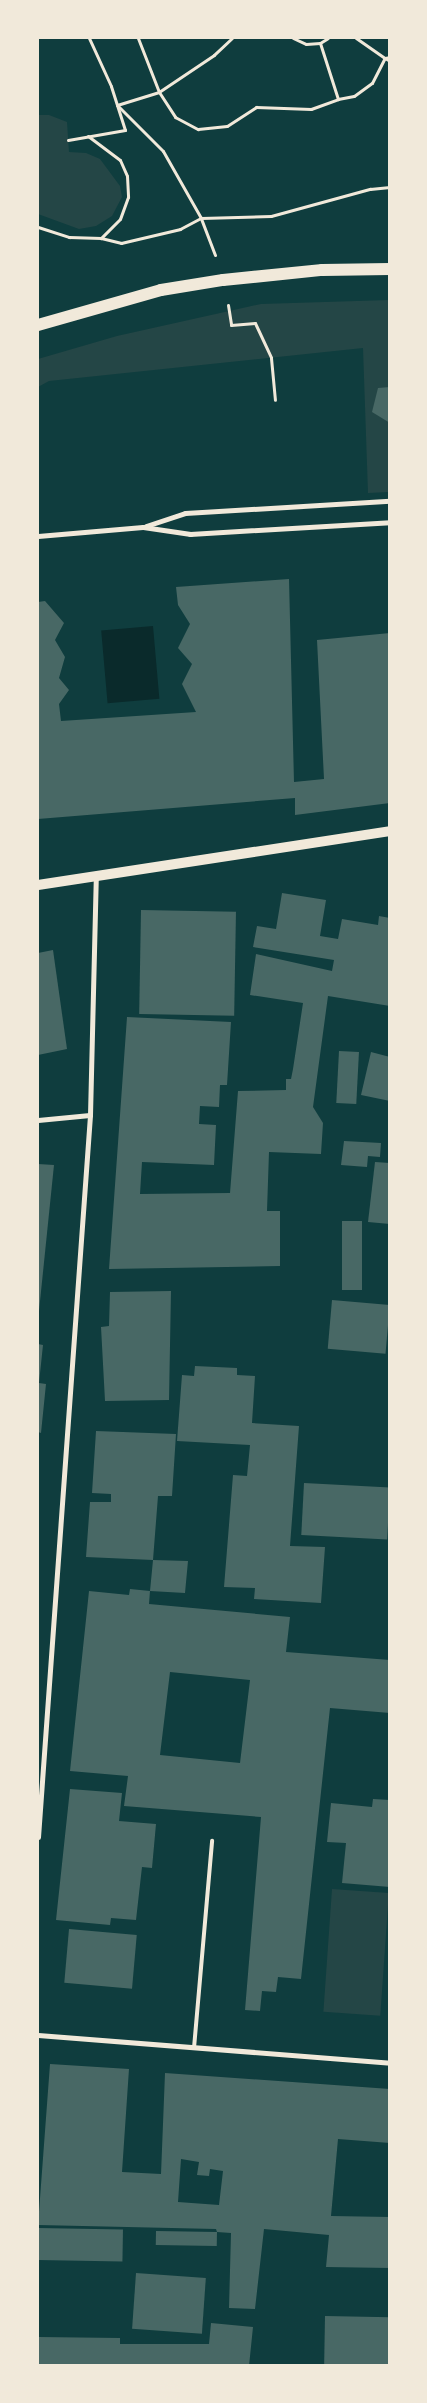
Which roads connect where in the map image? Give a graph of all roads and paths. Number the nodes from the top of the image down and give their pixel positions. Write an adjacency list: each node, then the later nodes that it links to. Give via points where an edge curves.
1 (89, 38): 12 (path)
2 (138, 38): 10 (path)
3 (232, 38): 10 (path, via 214,55)
4 (293, 38): 7 (path, via 306,44)
5 (328, 38): 7 (path)
6 (356, 38): 8 (path)
7 (320, 43): 11 (path)
8 (387, 58): 9 (path); 11 (path, via 372,82 354,96)
9 (390, 61)
10 (159, 92): 11 (path, via 175,117 198,129 228,126 256,106 311,109); 12 (path)
11 (338, 99)
12 (117, 105): 13 (path, via 125,130); 16 (path, via 163,151)
13 (88, 136): 14 (path); 18 (path, via 120,160 127,176 128,197 120,219)
14 (68, 140)
15 (390, 187): 16 (path, via 370,189 271,216)
16 (201, 218): 18 (path, via 180,229 121,243); 20 (path)
17 (38, 227): 18 (path, via 69,236)
18 (101, 238)
19 (390, 269): 20 (main road, via 322,270)
20 (223, 280): 21 (main road, via 143,295); 22 (path, via 231,325 255,323 271,358)
21 (38, 325)
22 (275, 400)
23 (390, 501): 25 (street, via 185,513)
24 (390, 522): 25 (street, via 190,534)
25 (143, 528): 26 (street)
26 (38, 536)
27 (390, 831): 28 (main road)
28 (96, 874): 29 (main road); 30 (street)
29 (38, 885)
30 (90, 1115): 31 (street); 32 (street)
31 (38, 1120)
32 (38, 1837)
33 (212, 1841): 35 (lane)
34 (38, 2035): 35 (street)
35 (194, 2048): 36 (street)
36 (390, 2063)

